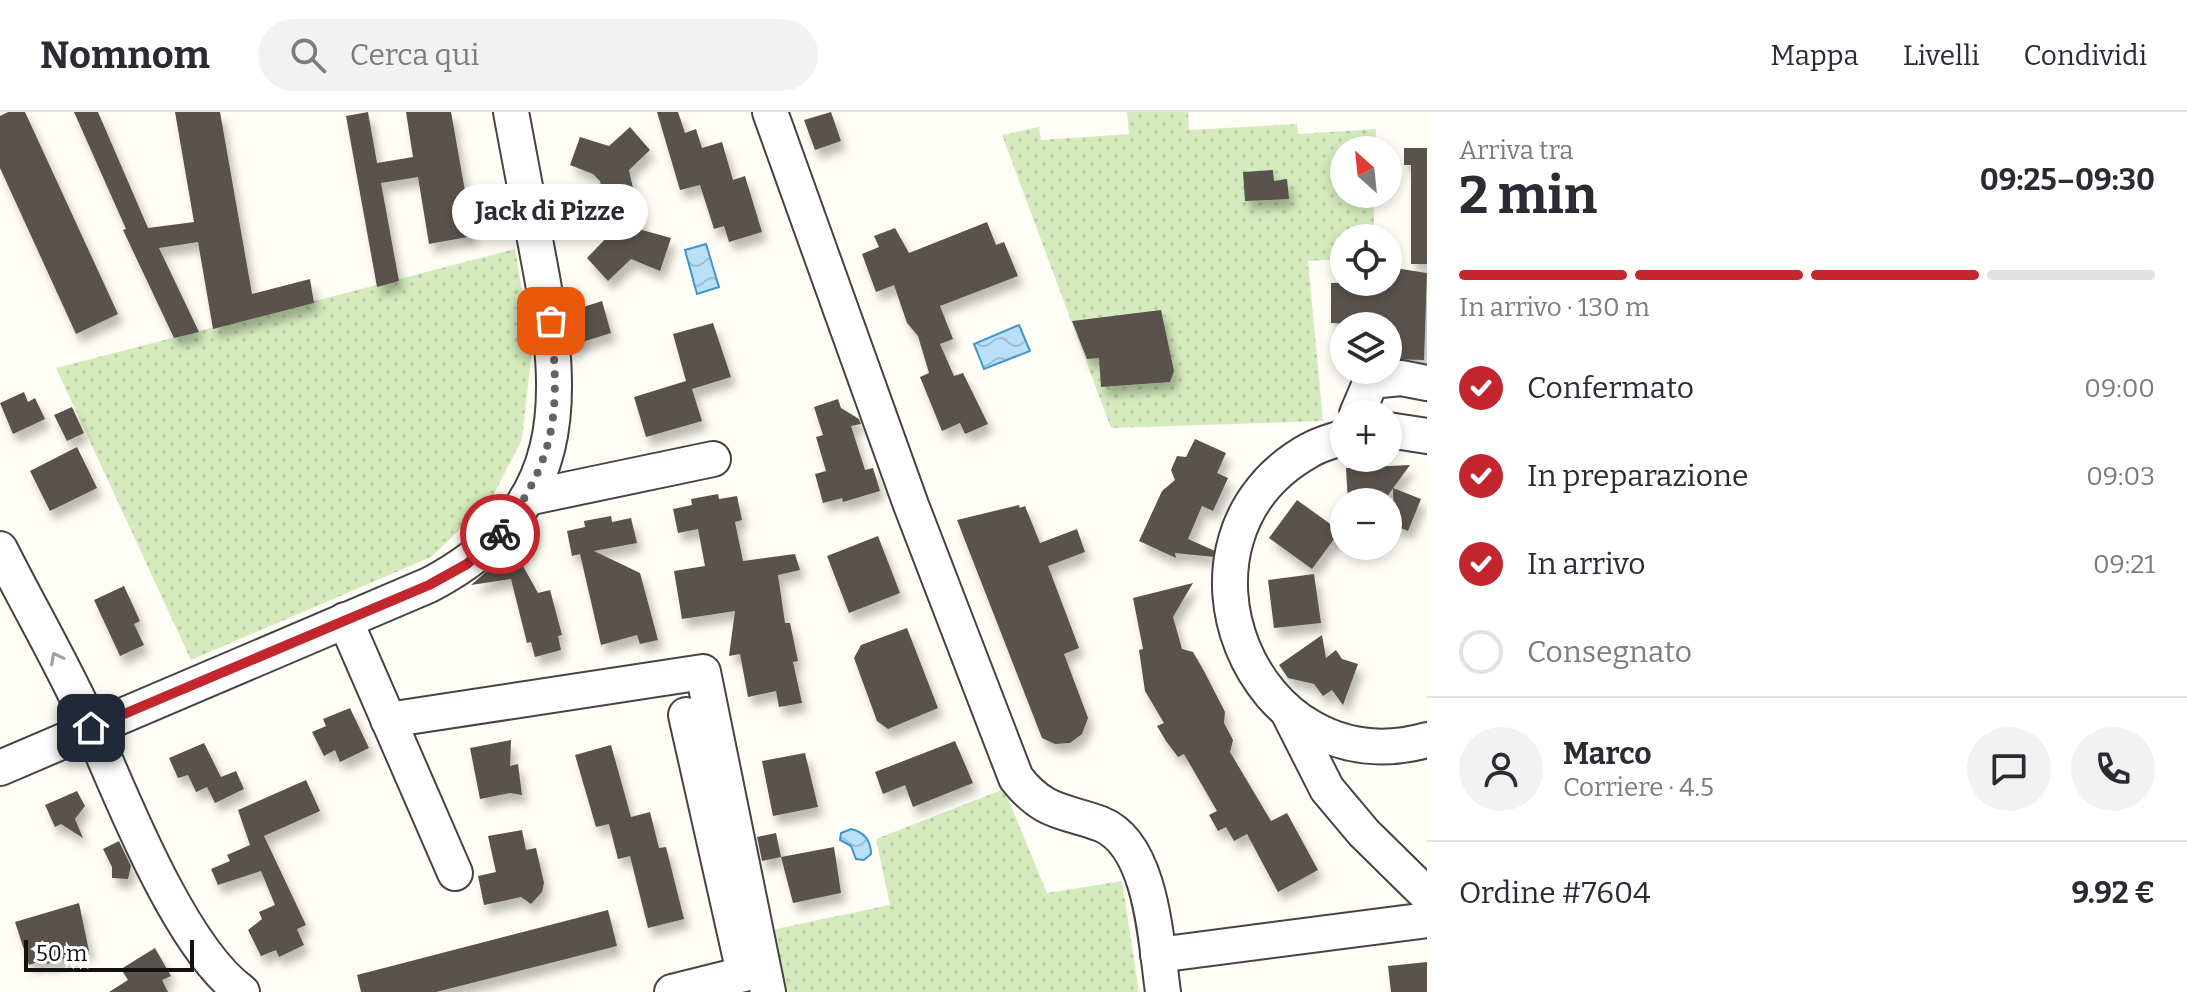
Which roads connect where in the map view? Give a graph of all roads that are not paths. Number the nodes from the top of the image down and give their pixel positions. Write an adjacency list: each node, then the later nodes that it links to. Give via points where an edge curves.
1 (511, 112): 9 (street, via 556,368 555,419)
2 (770, 112): 21 (street, via 1016,778 1049,810 1103,825 1132,851 1145,879)
3 (1427, 383): 4 (street, via 1401,378 1371,381)
4 (1363, 400)
5 (1402, 432): 6 (street)
6 (1427, 436)
7 (1330, 442): 12 (street, via 1310,450 1274,477 1248,513 1232,554 1228,599 1237,642 1258,681)
8 (713, 459): 9 (street)
9 (527, 498): 11 (street, via 493,543 467,564)
10 (0, 549): 15 (street, one-way to 10)
11 (345, 620): 14 (street); 15 (street)
12 (1289, 713): 16 (street, via 1326,735 1367,746); 19 (street, via 1327,789)
13 (686, 715): 22 (street, via 728,916)
14 (388, 720): 18 (street); 22 (street, via 703,672)
15 (91, 728): 17 (street); 23 (street, via 179,913 223,978)
16 (1427, 740)
17 (0, 768)
18 (455, 873)
19 (1427, 895)
20 (1427, 920): 21 (street)
21 (1158, 955): 25 (street)
22 (753, 986): 24 (street)
23 (242, 992)
24 (672, 992)
25 (1163, 992)

